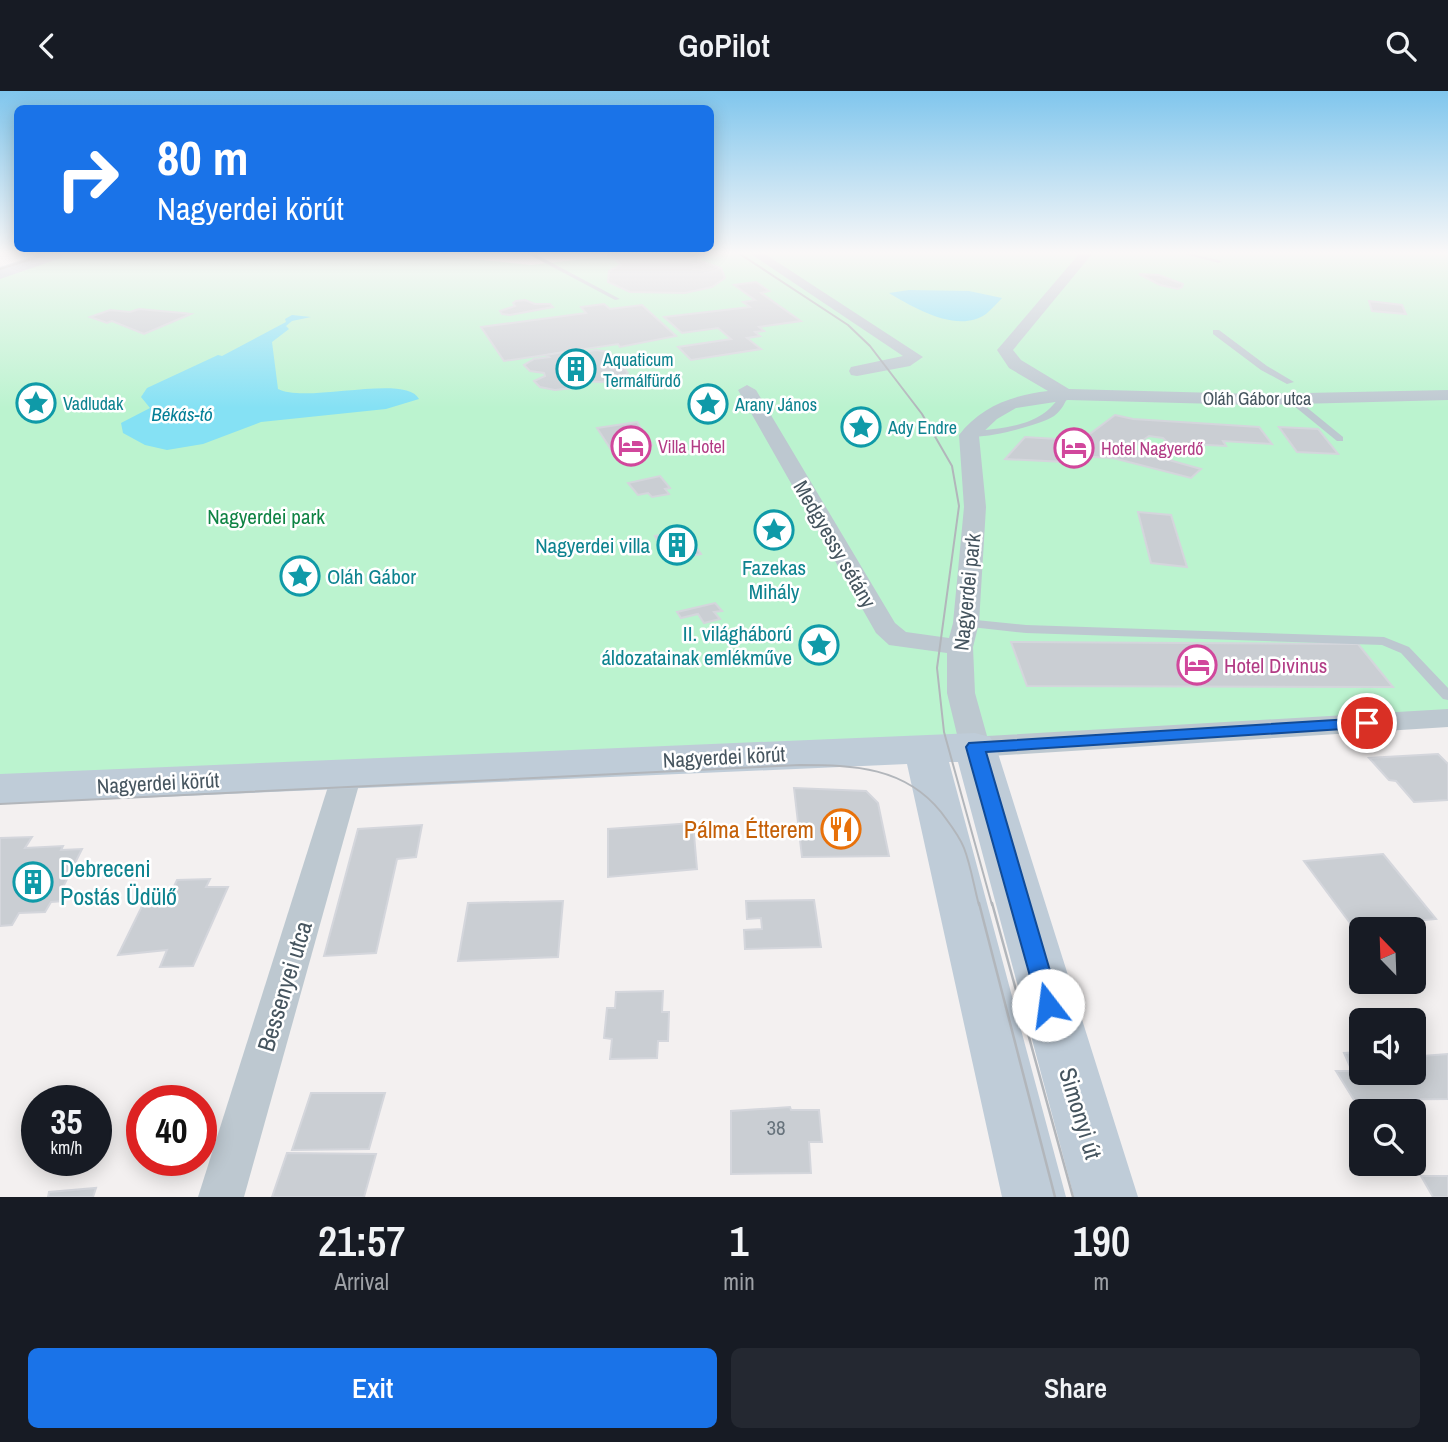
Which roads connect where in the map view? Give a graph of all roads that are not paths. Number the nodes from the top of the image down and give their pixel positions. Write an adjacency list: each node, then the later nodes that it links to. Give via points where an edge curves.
1 (837, 306): 4 (street, via 915,356)
2 (1043, 306): 7 (street, via 1005,351 1009,359)
3 (1216, 332): 6 (lane)
4 (857, 370)
5 (747, 390): 11 (street, Medgyessy sétány, via 885,628 898,639)
6 (1290, 390): 7 (street, Oláh Gábor utca, via 1231,400); 8 (street, Oláh Gábor utca); 10 (lane)
7 (1066, 394): 9 (street, Oláh Gábor utca, via 1000,408)
8 (1448, 395)
9 (969, 435): 11 (street, Nagyerdei park, via 975,507)
10 (1340, 439)
11 (963, 635): 12 (lane, via 1000,628 1384,641 1405,650); 14 (street, Nagyerdei park, via 961,693)
12 (1448, 696)
13 (1448, 718): 14 (street, Nagyerdei körút)
14 (975, 747): 15 (street, Nagyerdei körút); 20 (street, Simonyi út)
15 (924, 748): 16 (street, Nagyerdei körút); 19 (street)
16 (347, 774): 17 (street, Nagyerdei körút); 18 (street, Bessenyei utca)
17 (0, 789)
18 (221, 1197)
19 (1034, 1197)
20 (1106, 1197)

